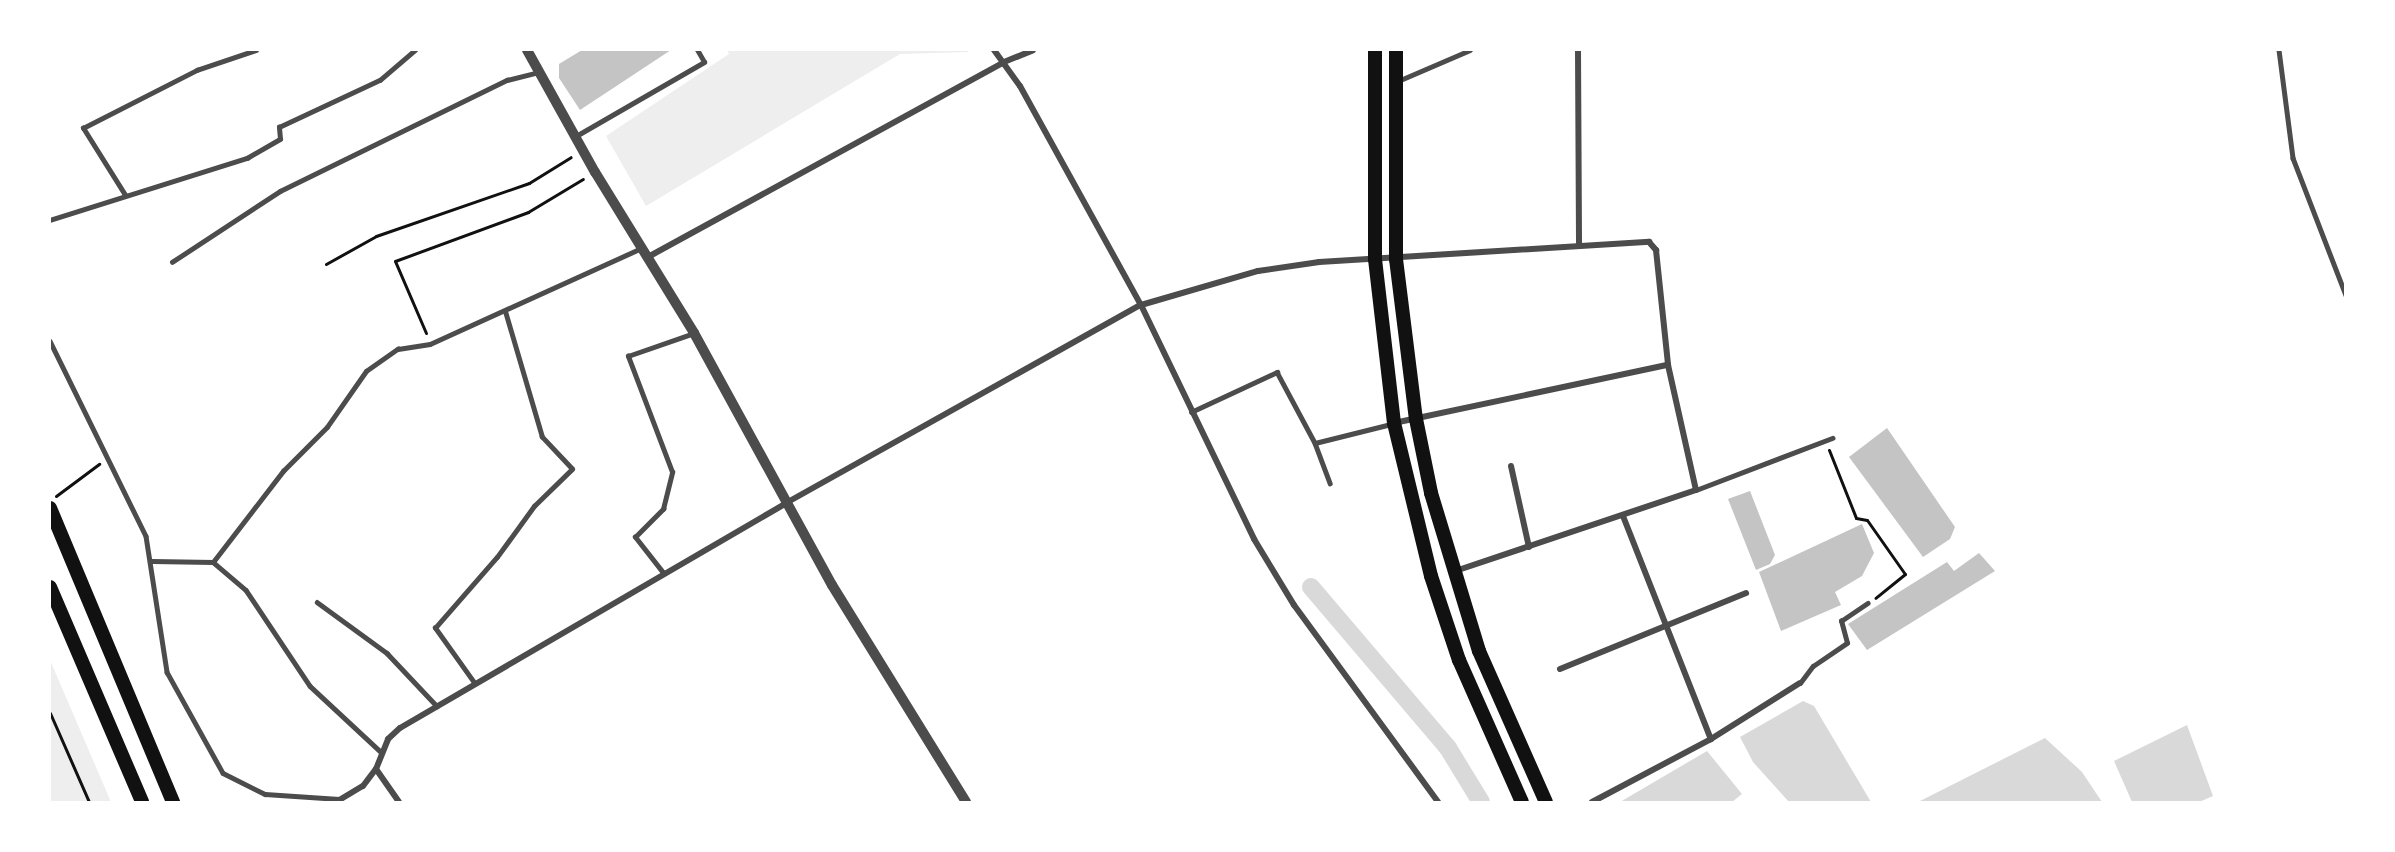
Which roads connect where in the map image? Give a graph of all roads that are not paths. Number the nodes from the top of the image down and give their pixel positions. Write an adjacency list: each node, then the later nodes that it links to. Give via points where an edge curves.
1 (256, 50): 16 (lane, via 197,70 83,128)
2 (415, 50): 16 (lane, via 380,80 279,127 280,139 247,158)
3 (527, 50): 13 (street)
4 (697, 50): 15 (lane, via 704,62)
5 (994, 50): 12 (street)
6 (1032, 50): 12 (street)
7 (1375, 50): 20 (main road)
8 (1396, 50): 14 (main road)
9 (1470, 50): 14 (lane)
10 (1578, 50): 18 (street)
11 (2279, 50): 23 (lane, via 2293,158)
12 (1004, 62): 19 (street); 24 (street)
13 (538, 72): 15 (street); 22 (lane, via 507,80 280,190)
14 (1396, 82): 21 (main road)
15 (575, 136): 19 (street)
16 (125, 195): 17 (lane)
17 (50, 220)
18 (1579, 244): 21 (street); 28 (street, via 1638,240 1649,242 1656,250)
19 (645, 252): 25 (lane); 26 (street)
20 (1375, 259): 21 (street); 24 (street, via 1258,271); 31 (main road)
21 (1396, 259): 30 (main road)
22 (172, 262)
23 (2346, 295)
24 (1141, 305): 29 (street); 37 (street)
25 (505, 311): 42 (lane, via 430,344 398,349 366,371 327,427 283,471); 52 (lane, via 542,437 572,469 534,506 497,557 435,628)
26 (694, 333): 37 (street); 44 (lane, via 628,356 672,472 663,509 635,537)
27 (50, 342): 41 (lane, via 146,536)
28 (1668, 365): 30 (street); 36 (street)
29 (1191, 412): 33 (lane, via 1278,372); 63 (street, via 1254,539 1294,605)
30 (1416, 420): 31 (street); 43 (main road)
31 (1394, 423): 33 (lane); 64 (main road, via 1413,512 1445,618 1486,724)
32 (1832, 438): 36 (lane)
33 (1315, 443): 35 (lane)
34 (1510, 466): 40 (street)
35 (1330, 483)
36 (1696, 490): 39 (street)
37 (786, 503): 44 (street); 62 (street)
38 (50, 508): 59 (main road)
39 (1623, 516): 40 (street); 49 (street)
40 (1529, 547): 43 (street)
41 (153, 561): 42 (lane); 57 (lane, via 167,672 223,773 265,794)
42 (213, 562): 55 (lane, via 246,590 310,686)
43 (1453, 571): 65 (main road, via 1505,715)
44 (664, 574): 52 (street)
45 (50, 587): 58 (main road)
46 (1746, 593): 49 (street)
47 (317, 602): 53 (lane, via 387,653)
48 (1868, 603): 51 (lane, via 1841,621 1847,643 1813,666)
49 (1669, 626): 50 (street); 54 (street)
50 (1560, 669)
51 (1800, 683): 54 (street)
52 (475, 684): 53 (street)
53 (437, 706): 55 (street, via 400,728)
54 (1711, 739): 66 (street)
55 (380, 751): 56 (street)
56 (376, 769): 57 (street, via 363,786); 61 (street)
57 (345, 799): 60 (street)
58 (142, 802)
59 (173, 802)
60 (336, 802)
61 (399, 802)
62 (966, 802)
63 (1438, 802)
64 (1522, 802)
65 (1546, 802)
66 (1592, 802)

